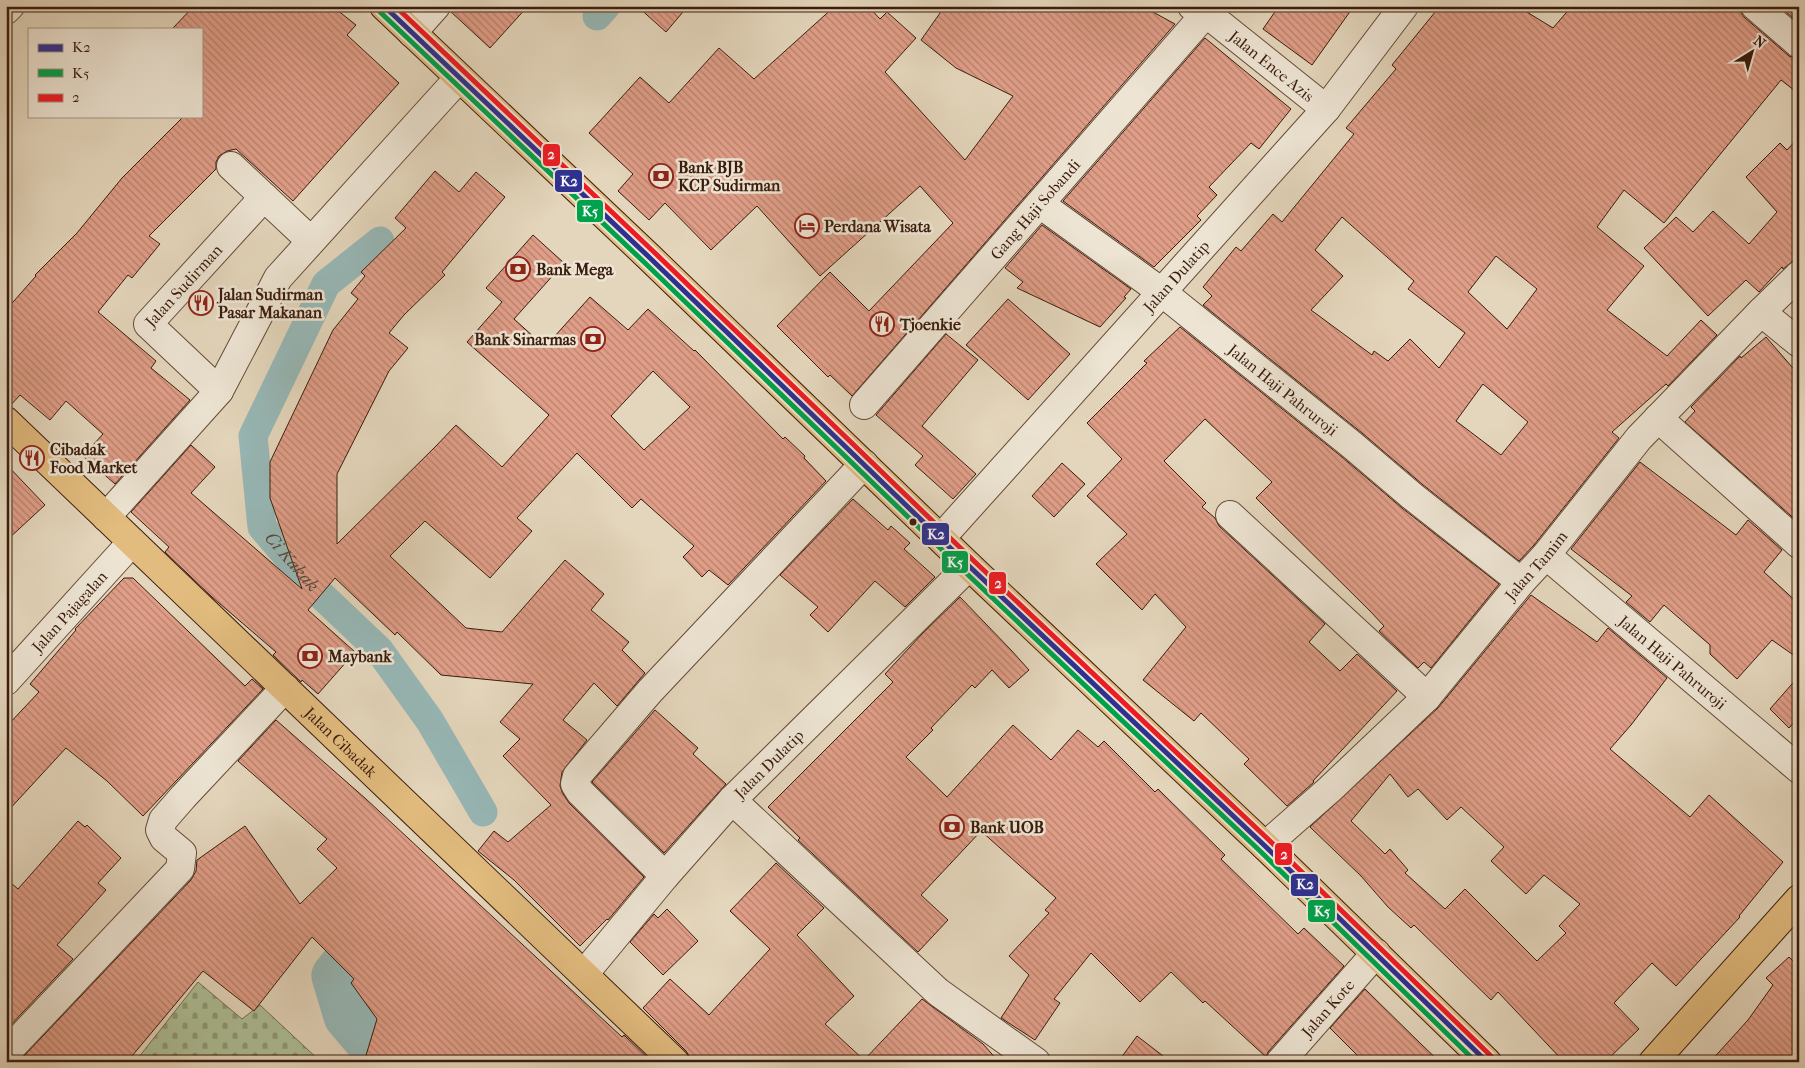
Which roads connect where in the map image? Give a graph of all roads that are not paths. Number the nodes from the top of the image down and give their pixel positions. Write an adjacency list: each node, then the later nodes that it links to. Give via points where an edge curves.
1 (10, 6): 6 (street)
2 (384, 6): 8 (main road)
3 (436, 6): 8 (street)
4 (1404, 6): 11 (street, Jalan Dulatip)
5 (1755, 6): 9 (street)
6 (6, 10)
7 (1199, 10): 11 (street, Jalan Ence Azis); 14 (street, Gang Haji Sobandi)
8 (412, 33): 10 (main road)
9 (1799, 44)
10 (460, 78): 15 (street); 24 (main road)
11 (1326, 109): 17 (street, Jalan Dulatip)
12 (230, 166): 13 (street)
13 (264, 197): 15 (street); 20 (street, Jalan Sudirman, via 148,324)
14 (1040, 204): 17 (street, Jalan Haji Pahruroji); 21 (street, Gang Haji Sobandi)
15 (311, 241): 20 (street, via 278,278)
16 (1799, 275): 18 (street, Jalan Tamim)
17 (1163, 293): 27 (street, Jalan Dulatip); 32 (street, Jalan Haji Pahruroji)
18 (1761, 312): 19 (street); 22 (street, Jalan Tamim)
19 (1799, 343)
20 (218, 391): 26 (street)
21 (864, 405)
22 (1658, 418): 29 (street); 30 (street, Jalan Tamim)
23 (6, 421): 26 (main road, Jalan Cibadak)
24 (864, 464): 27 (main road); 39 (street, via 650,691 577,776 575,784 580,792)
25 (1230, 515): 35 (street)
26 (106, 517): 28 (main road, Jalan Cibadak)
27 (941, 538): 31 (main road)
28 (132, 542): 33 (street, Jalan Pajagalan); 34 (main road, Jalan Cibadak)
29 (1799, 544)
30 (1546, 555): 32 (street, Jalan Tamim); 36 (street, Jalan Haji Pahruroji)
31 (969, 566): 37 (street, Jalan Dulatip); 38 (main road)
32 (1521, 582): 35 (street, Jalan Tamim)
33 (6, 681)
34 (285, 688): 42 (main road, Jalan Cibadak); 43 (street, via 163,820 160,830 164,838 182,853 180,869)
35 (1427, 697): 38 (street, Jalan Tamim)
36 (1799, 769)
37 (732, 800): 39 (street, Jalan Dulatip); 45 (street, via 938,992)
38 (1265, 846): 41 (main road)
39 (665, 876): 42 (street, Jalan Dulatip)
40 (1799, 900): 48 (main road)
41 (1376, 952): 46 (street, Jalan Kote); 47 (main road)
42 (584, 974): 44 (main road, Jalan Cibadak)
43 (6, 1053)
44 (675, 1062)
45 (1036, 1062)
46 (1280, 1062)
47 (1487, 1062)
48 (1653, 1062)

